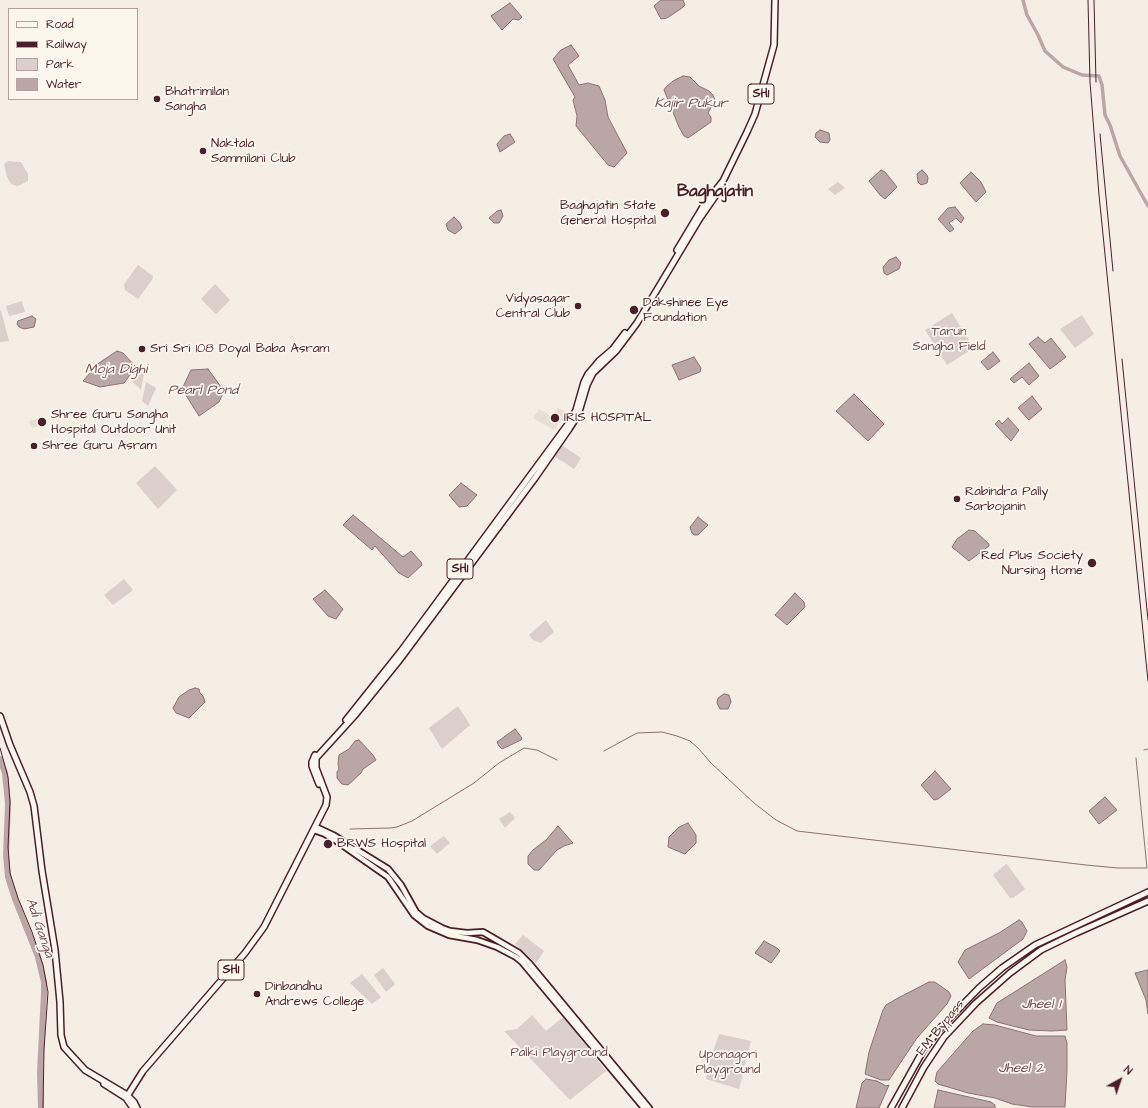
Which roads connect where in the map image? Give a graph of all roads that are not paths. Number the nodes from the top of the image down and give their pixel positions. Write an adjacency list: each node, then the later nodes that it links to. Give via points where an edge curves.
1 (776, 0): 2 (main road, SH1, via 774,45 758,104)
2 (723, 181): 3 (main road, SH1, via 637,323 616,352 593,373); 3 (main road, SH1, via 694,220 635,321 586,378)
3 (575, 416): 5 (main road, SH1, via 535,478 364,704 316,758 316,768 327,800)
4 (0, 716): 9 (main road, via 34,806 55,950 64,1047 85,1070)
5 (315, 829): 8 (main road, via 388,877 414,915 428,926 449,935 478,940 516,957); 8 (main road, via 333,835 390,871 422,918 450,931 483,932 519,953); 9 (main road, SH1, via 260,934 158,1053)
6 (1148, 892): 14 (main road, via 1042,941 1002,968 969,997 930,1040)
7 (1148, 901): 15 (main road, EM Bypass, via 1041,950 1010,972 944,1037)
8 (563, 1007): 12 (main road); 13 (main road)
9 (126, 1097): 10 (main road); 11 (main road, via 134,1102)
10 (133, 1108)
11 (137, 1108)
12 (644, 1108)
13 (649, 1108)
14 (891, 1108)
15 (902, 1108)

